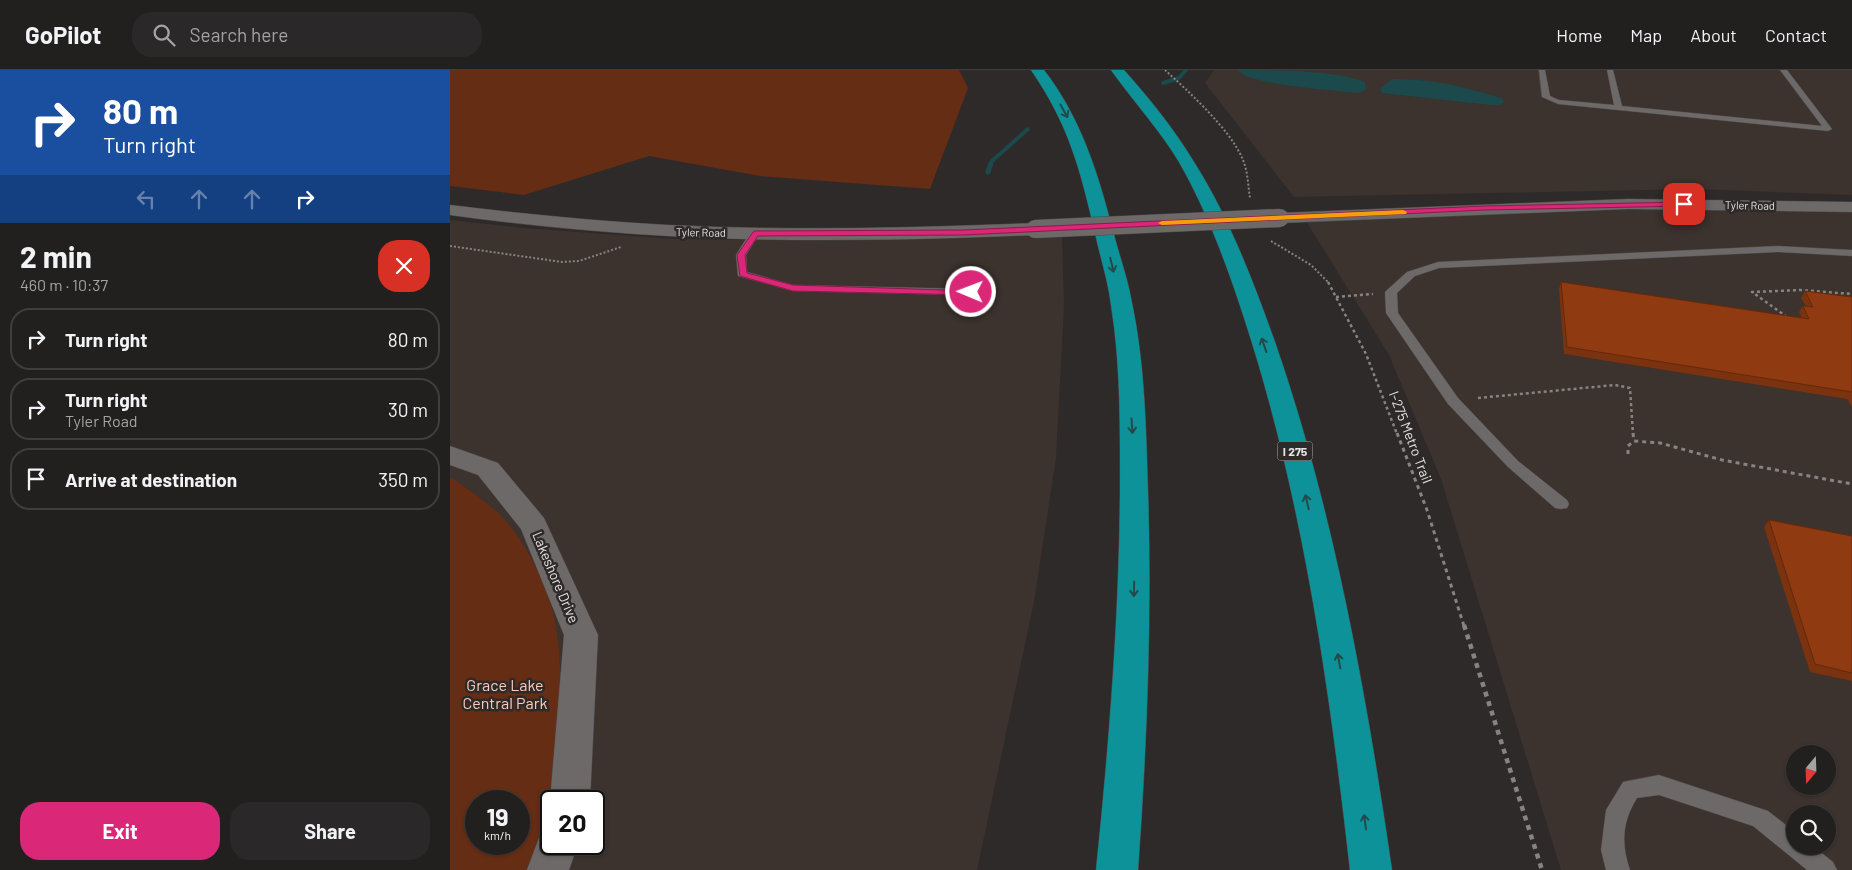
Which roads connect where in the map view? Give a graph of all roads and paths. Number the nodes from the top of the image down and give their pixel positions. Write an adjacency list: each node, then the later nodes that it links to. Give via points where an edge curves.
1 (1037, 70): 32 (highway, one-way to 32, via 1056,96 1088,167 1122,304 1129,371 1135,513 1133,631)
2 (1117, 70): 33 (highway, I 275, one-way to 2, via 1329,605 1295,450 1271,367 1232,257 1194,177 1176,145)
3 (1166, 70): 8 (path, via 1230,140 1243,160)
4 (1542, 70): 7 (lane, via 1548,99)
5 (1610, 70): 7 (lane)
6 (1783, 70): 7 (lane, via 1828,129)
7 (1619, 109)
8 (1250, 198)
9 (1852, 207): 12 (street, Tyler Road, bridge, via 1628,204 1035,229 882,234)
10 (450, 210): 11 (street, Tyler Road, via 572,225)
11 (658, 231): 12 (street, Tyler Road); 14 (path, via 616,250 562,262)
12 (755, 233): 16 (lane, via 741,255 742,274 784,286)
13 (1266, 233): 19 (path, I-275 Metro Trail, via 1271,241 1311,265)
14 (450, 246)
15 (1852, 253): 17 (lane, via 1778,249 1438,265 1411,274)
16 (971, 292)
17 (1391, 292): 19 (path); 21 (lane, via 1392,313)
18 (1852, 294): 20 (path, via 1800,290 1752,292)
19 (1336, 297): 34 (path, I-275 Metro Trail, via 1366,354 1427,510)
20 (1793, 321)
21 (1452, 401): 22 (path, via 1614,385 1630,388); 26 (lane, via 1513,464)
22 (1634, 441): 23 (path, via 1628,446); 25 (path, via 1660,443 1722,460)
23 (1628, 454)
24 (450, 455): 27 (street, Lakeshore Drive, via 488,469 534,525 581,635)
25 (1852, 484)
26 (1561, 504)
27 (571, 790)
28 (1786, 839): 35 (lane, via 1760,818 1659,785 1631,789 1617,810 1612,850)
29 (553, 855): 31 (street)
30 (1806, 855): 36 (lane)
31 (548, 870)
32 (1117, 870)
33 (1371, 870)
34 (1542, 870)
35 (1618, 870)
36 (1825, 870)

